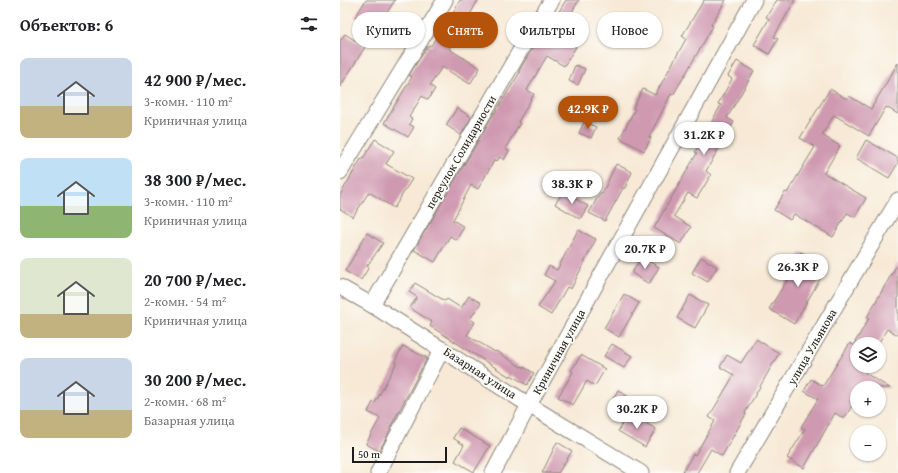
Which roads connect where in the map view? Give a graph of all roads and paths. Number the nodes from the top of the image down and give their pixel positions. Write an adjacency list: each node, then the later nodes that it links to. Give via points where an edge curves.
1 (445, 0): 4 (street)
2 (552, 0): 7 (street, переулок Солидарности)
3 (754, 0): 9 (street, Криничная улица)
4 (340, 172)
5 (898, 200): 13 (street, улица Ульянова)
6 (340, 287): 7 (street, Базарная улица)
7 (372, 305): 8 (street, Базарная улица)
8 (442, 349): 9 (street, Базарная улица); 10 (street)
9 (529, 405): 11 (street, Криничная улица); 12 (street, Базарная улица)
10 (378, 473)
11 (493, 473)
12 (641, 473)
13 (737, 473)

